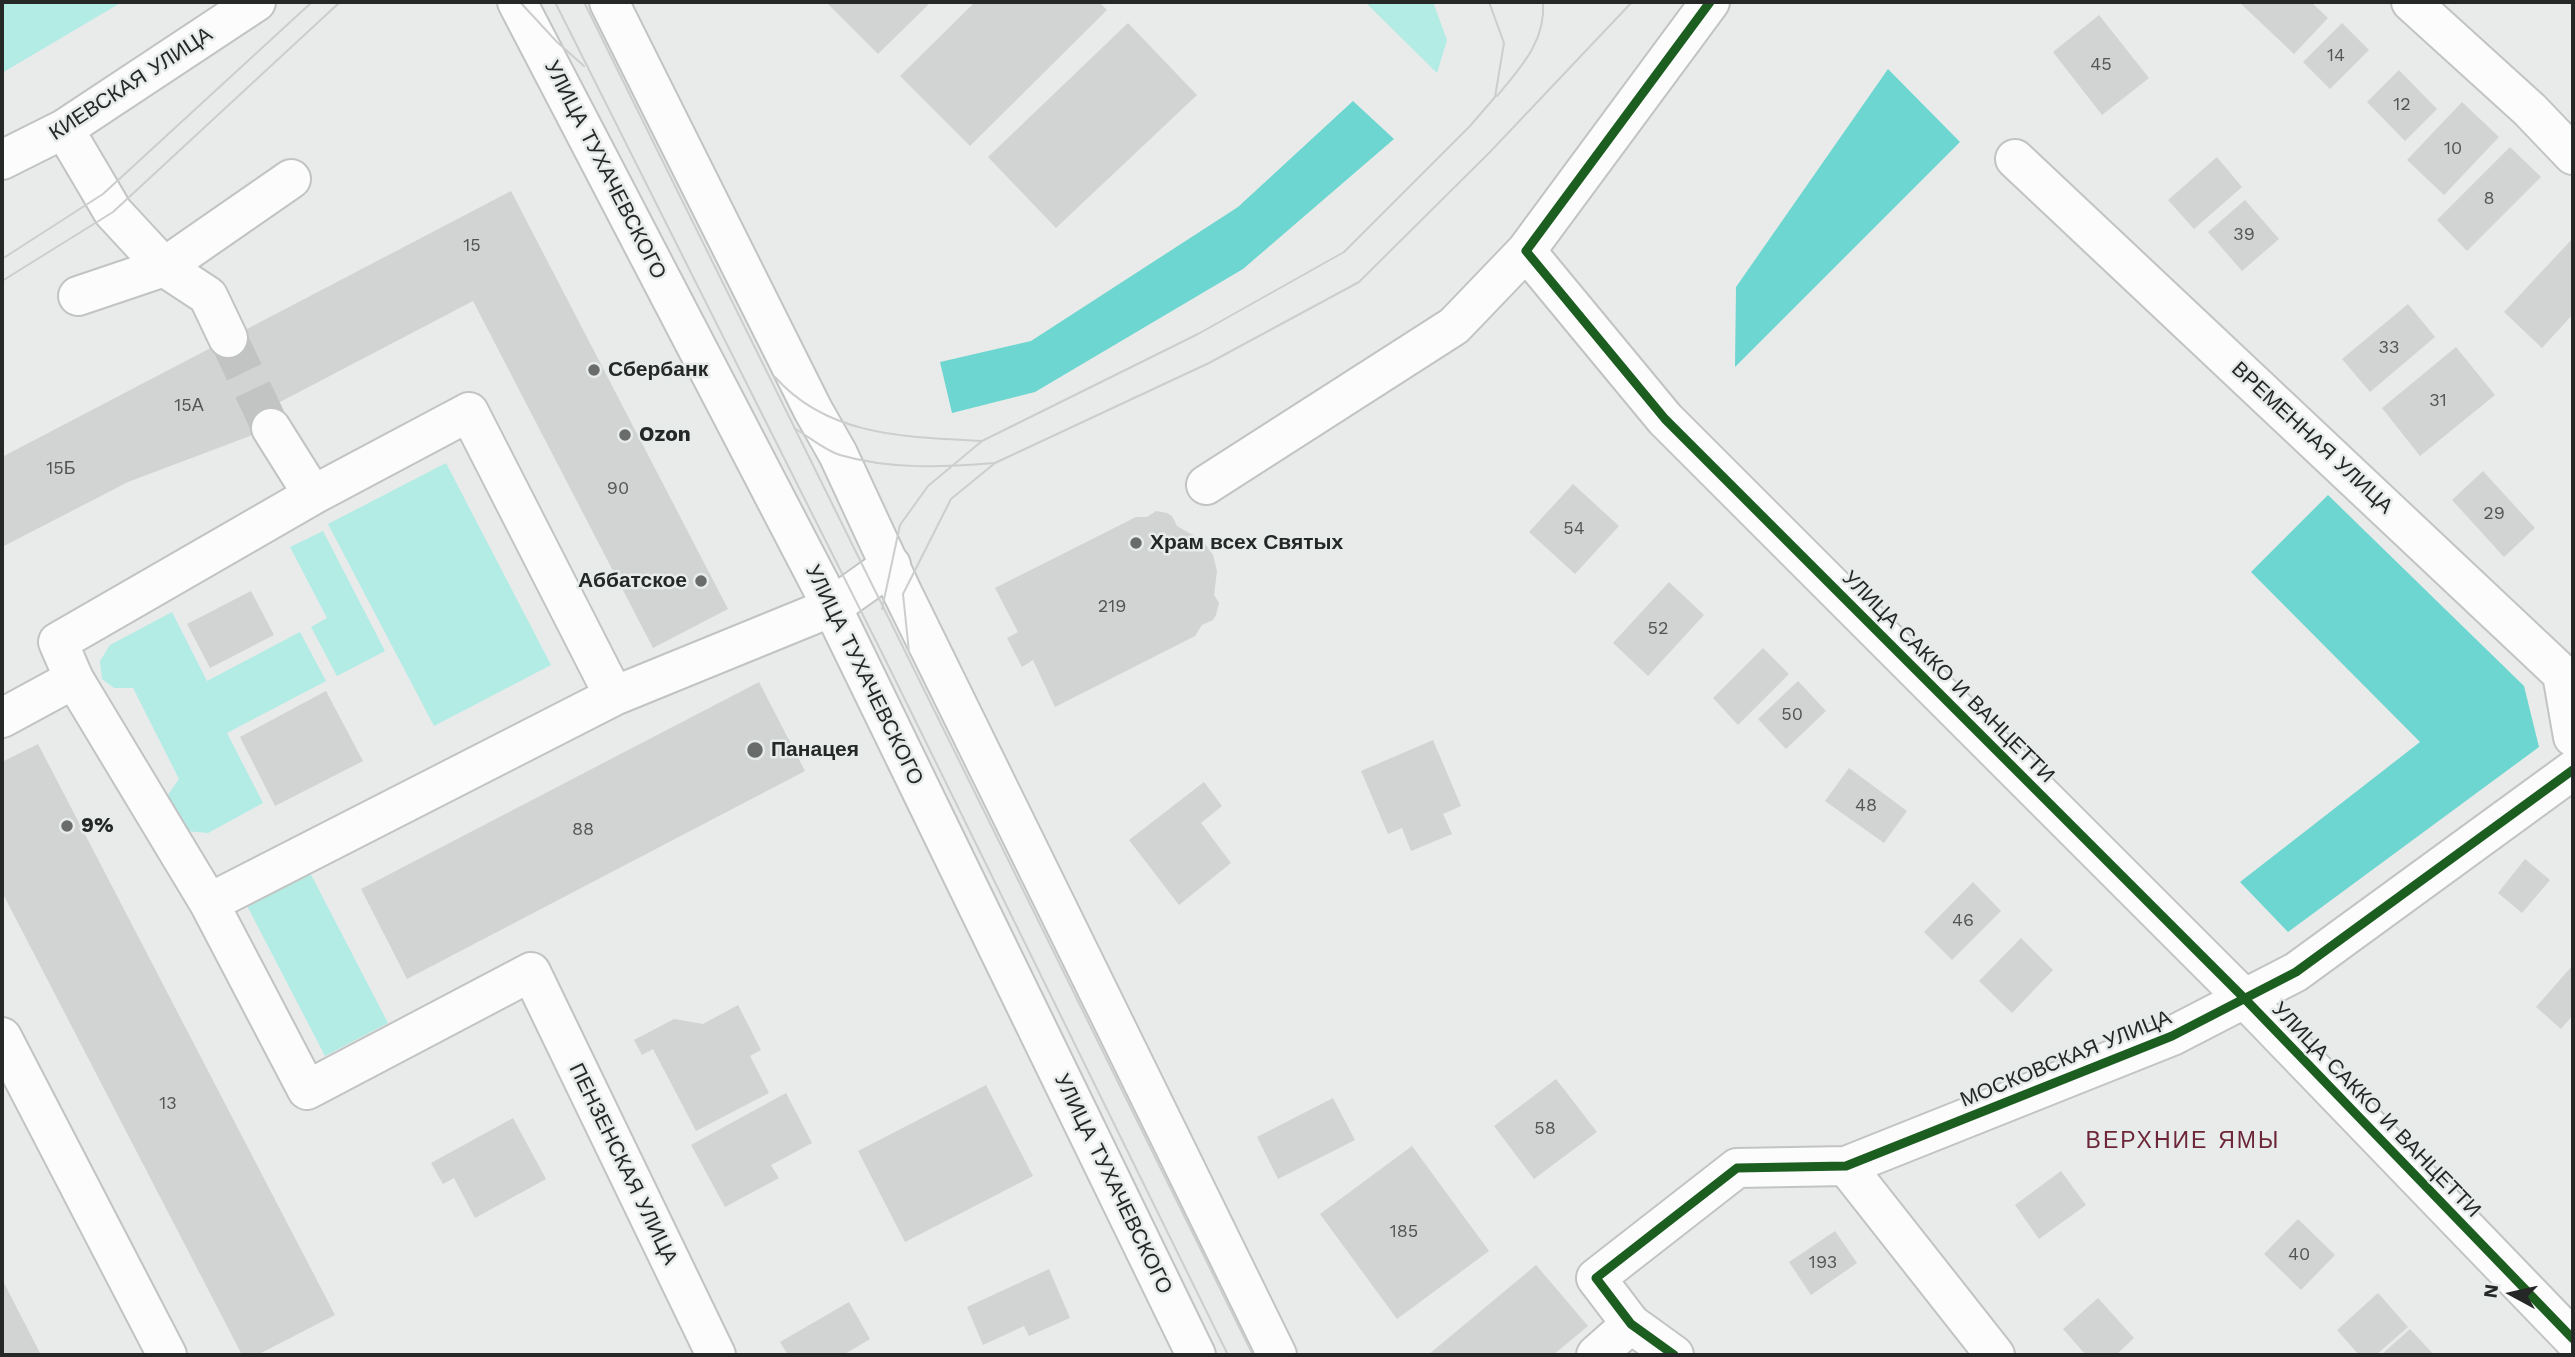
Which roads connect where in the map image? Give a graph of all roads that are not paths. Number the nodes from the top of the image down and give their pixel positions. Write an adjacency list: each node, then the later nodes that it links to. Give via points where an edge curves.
1 (256, 2): 6 (street, КИЕВСКАЯ УЛИЦА)
2 (517, 2): 19 (street, УЛИЦА ТУХАЧЕВСКОГО)
3 (609, 2): 18 (street)
4 (1710, 2): 11 (street)
5 (2411, 2): 7 (street)
6 (64, 129): 9 (street, КИЕВСКАЯ УЛИЦА); 12 (street, via 113,212)
7 (2573, 155)
8 (2015, 159): 23 (street, ВРЕМЕННАЯ УЛИЦА, via 2562,674)
9 (2, 160)
10 (291, 179): 12 (street)
11 (1526, 251): 16 (street, via 1454,326); 26 (street, УЛИЦА САККО И ВАНЦЕТТИ, via 1665,419)
12 (164, 267): 13 (street); 14 (street, via 208,296)
13 (78, 296)
14 (228, 338)
15 (271, 428): 17 (street)
16 (1206, 485)
17 (313, 495): 20 (street, via 58,642); 21 (street, via 469,412)
18 (891, 565): 19 (street); 34 (street)
19 (832, 607): 21 (street); 33 (street, УЛИЦА ТУХАЧЕВСКОГО)
20 (74, 679): 22 (street); 25 (street)
21 (614, 696): 25 (street)
22 (2, 718)
23 (2573, 737)
24 (2573, 770): 26 (street, МОСКОВСКАЯ УЛИЦА, via 2296,972)
25 (209, 903): 32 (street, ПЕНЗЕНСКАЯ УЛИЦА, via 306,1090 531,972)
26 (2244, 998): 28 (street, МОСКОВСКАЯ УЛИЦА, via 2172,1037); 30 (street, УЛИЦА САККО И ВАНЦЕТТИ)
27 (2, 1037): 31 (street)
28 (1846, 1167): 29 (street, МОСКОВСКАЯ УЛИЦА, via 1737,1168 1596,1278); 37 (street)
29 (1631, 1324): 35 (street); 36 (street)
30 (2573, 1339)
31 (167, 1355)
32 (716, 1355)
33 (1196, 1355)
34 (1277, 1355)
35 (1596, 1355)
36 (1674, 1355)
37 (1996, 1355)

